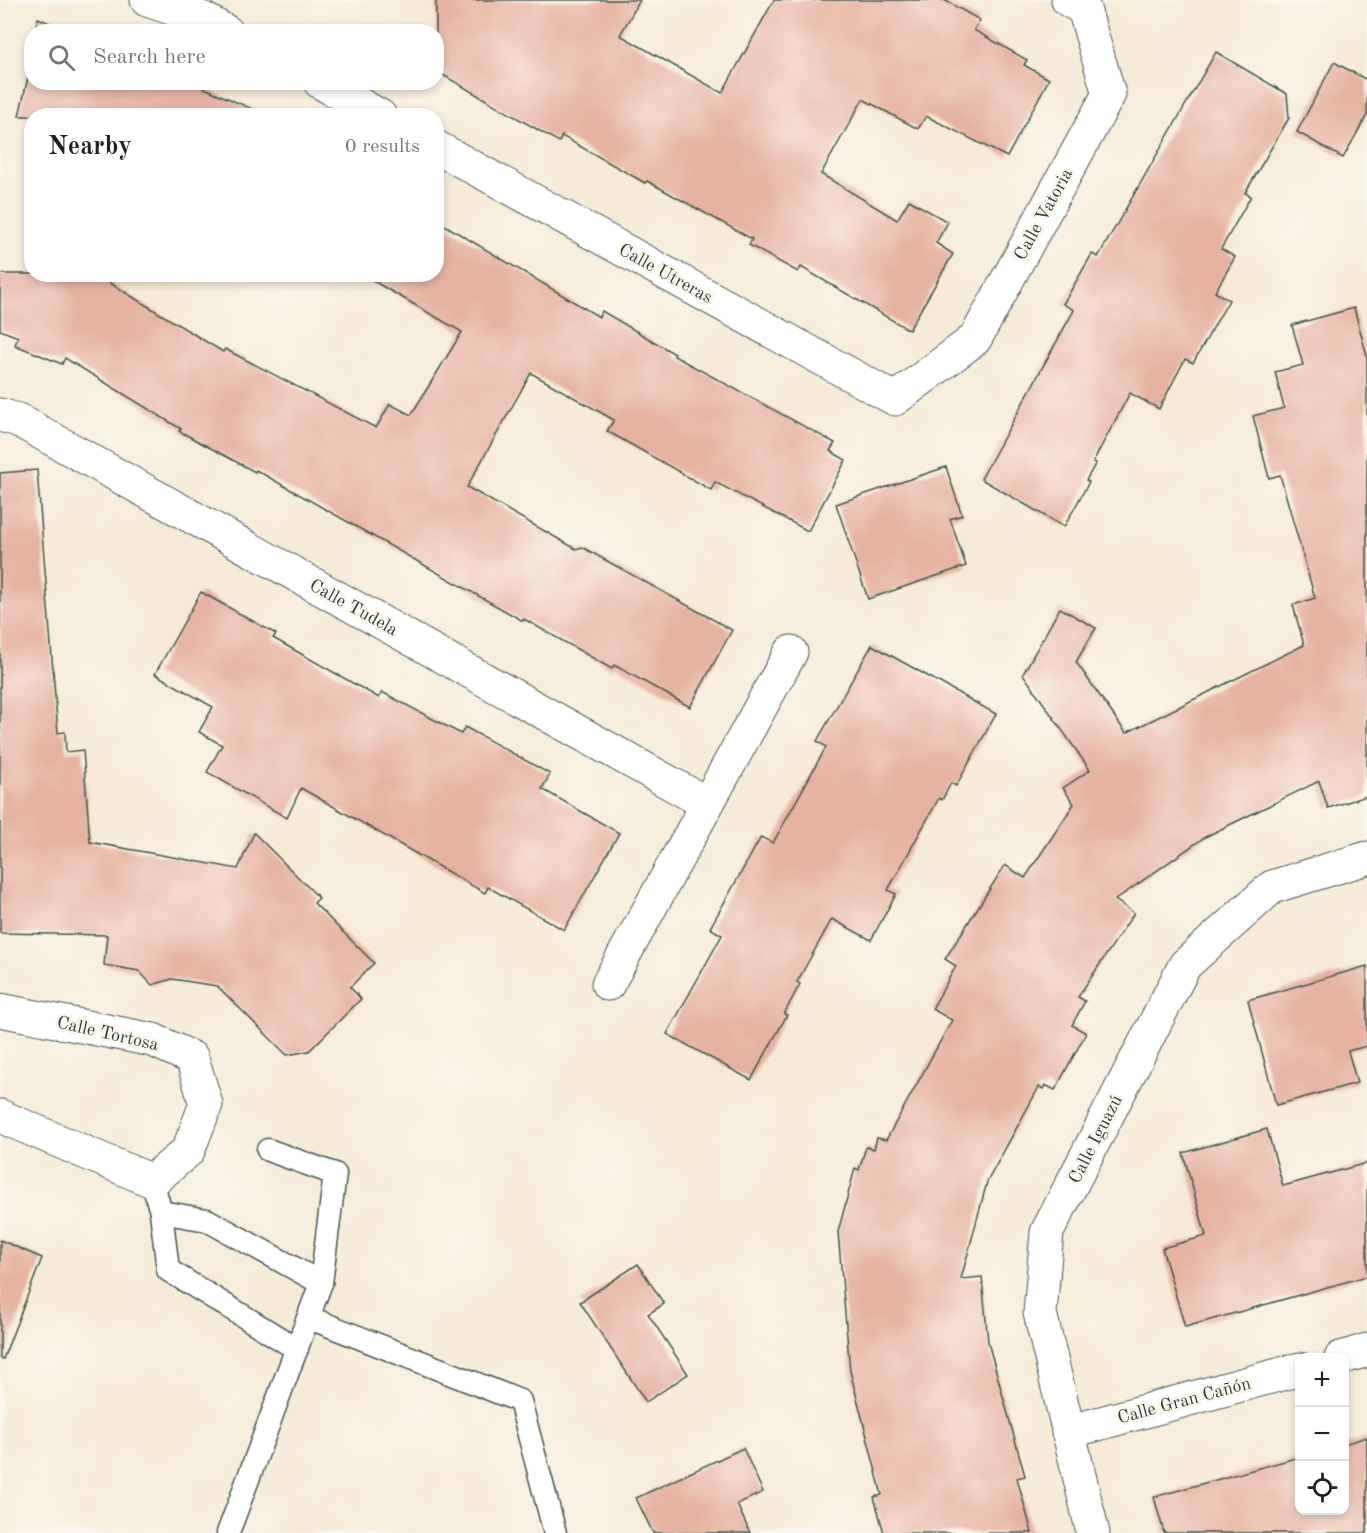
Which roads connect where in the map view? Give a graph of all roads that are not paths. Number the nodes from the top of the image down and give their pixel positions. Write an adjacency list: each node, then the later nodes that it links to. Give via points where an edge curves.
1 (147, 0): 3 (street)
2 (1068, 0): 7 (street, Calle Vatoria, via 1084,9 1109,93 975,339)
3 (213, 24)
4 (334, 90): 5 (street)
5 (366, 108)
6 (444, 151): 7 (street, Calle Utreras)
7 (895, 399)
8 (0, 415): 10 (street, Calle Tudela, via 39,431)
9 (792, 652): 10 (street)
10 (706, 803): 12 (street)
11 (1367, 858): 24 (street, Calle Iguazú, via 1272,887 1185,965 1047,1232 1040,1313)
12 (608, 984)
13 (0, 1010): 16 (street, Calle Tortosa, via 153,1040 192,1058 206,1104 188,1151)
14 (0, 1116): 16 (street)
15 (268, 1150): 18 (lane, via 335,1174)
16 (152, 1181): 17 (lane)
17 (161, 1212): 18 (lane, via 207,1220); 20 (lane, via 168,1270)
18 (321, 1283): 19 (lane)
19 (310, 1318): 20 (lane); 26 (lane, via 520,1401)
20 (297, 1349): 25 (lane)
21 (1367, 1350): 22 (street)
22 (1349, 1356)
23 (1295, 1370): 24 (street, Calle Gran Cañón)
24 (1068, 1432): 27 (street, Calle Iguazú)
25 (228, 1533)
26 (555, 1533)
27 (1093, 1533)

